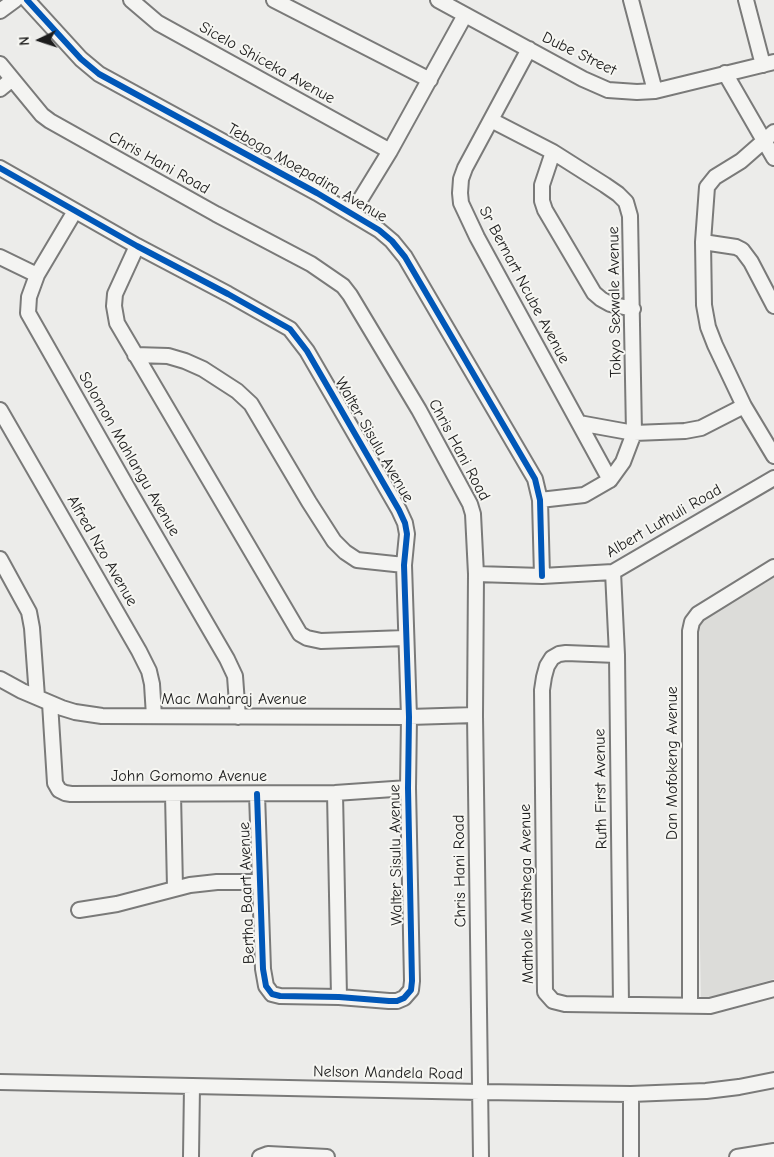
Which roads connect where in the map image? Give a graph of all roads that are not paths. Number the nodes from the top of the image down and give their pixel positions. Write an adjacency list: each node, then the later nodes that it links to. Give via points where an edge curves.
1 (14, 0): 9 (street)
2 (27, 0): 25 (street, Tebogo Moepadira Avenue, via 81,60 99,74)
3 (130, 0): 20 (street, Sicelo Shiceka Avenue, via 158,23)
4 (274, 0): 15 (street)
5 (438, 0): 8 (street, Dube Street)
6 (631, 0): 17 (street)
7 (746, 0): 12 (street)
8 (460, 8): 10 (street, Dube Street); 15 (street)
9 (0, 11)
10 (530, 49): 17 (street, Dube Street, via 608,90); 18 (street, Sr Bernart Ncube Avenue)
11 (0, 64): 14 (street, Chris Hani Road)
12 (769, 64): 13 (street, Dube Street)
13 (726, 73): 17 (street, Dube Street); 19 (street)
14 (12, 80): 16 (street); 45 (street, Chris Hani Road, via 42,115 64,130 311,264 343,286 419,410 470,504 474,520)
15 (430, 80): 20 (street)
16 (0, 89)
17 (654, 91)
18 (491, 120): 21 (street, Tokyo Sexwale Avenue); 35 (street, Sr Bernart Ncube Avenue, via 461,179 461,203)
19 (769, 136): 22 (street); 26 (street, via 707,187)
20 (390, 151): 25 (street)
21 (552, 152): 31 (street, Tokyo Sexwale Avenue, via 626,202 631,224); 31 (street, via 542,185 545,210 594,292 610,304)
22 (774, 158)
23 (0, 168): 24 (street, Walter Sisulu Avenue)
24 (76, 211): 27 (street, Walter Sisulu Avenue); 29 (street, Solomon Mahlangu Avenue)
25 (352, 213): 40 (street, Tebogo Moepadira Avenue, via 387,235 405,257 535,479)
26 (703, 242): 30 (street, via 742,250); 33 (street, via 704,305 708,327)
27 (137, 246): 32 (street, via 115,294 114,306 117,323); 42 (street, Walter Sisulu Avenue, via 295,333 399,510 407,534)
28 (0, 257): 29 (street)
29 (37, 275): 54 (street, Solomon Mahlangu Avenue, via 27,307 31,320 227,659 235,676)
30 (774, 306)
31 (633, 309): 36 (street, Tokyo Sexwale Avenue)
32 (136, 356): 42 (street, via 168,356 185,361 238,391 251,404 334,541 357,560); 47 (street, via 300,634 321,641)
33 (744, 406): 36 (street, via 701,428); 37 (street)
34 (0, 410): 53 (street, Alfred Nzo Avenue, via 139,651 149,671)
35 (579, 424): 36 (street); 39 (street, Sr Bernart Ncube Avenue)
36 (634, 433): 39 (street, Tokyo Sexwale Avenue, via 623,462)
37 (774, 456)
38 (774, 478): 44 (street, Albert Luthuli Road)
39 (610, 480): 40 (street, Tokyo Sexwale Avenue, via 584,495)
40 (540, 500): 46 (street, Tebogo Moepadira Avenue)
41 (0, 559): 50 (street, via 30,612)
42 (404, 565): 47 (street, Walter Sisulu Avenue)
43 (774, 567): 66 (street, Dan Mofokeng Avenue, via 698,614 690,631)
44 (614, 572): 46 (street, Albert Luthuli Road); 48 (street, Ruth First Avenue)
45 (476, 574): 46 (street, Albert Luthuli Road); 52 (street, Chris Hani Road)
46 (542, 576)
47 (405, 638): 55 (street, Walter Sisulu Avenue)
48 (616, 655): 65 (street, Ruth First Avenue); 65 (street, Mathole Matshega Avenue, via 559,654 552,658 544,677 544,976 545,992 554,1001)
49 (0, 679): 50 (street, Mac Maharaj Avenue)
50 (37, 697): 51 (street, Mac Maharaj Avenue)
51 (50, 703): 53 (street, Mac Maharaj Avenue, via 75,712 102,716); 58 (street, John Gomomo Avenue, via 54,776 59,790 71,794)
52 (475, 715): 55 (street, Mac Maharaj Avenue); 70 (street, Chris Hani Road)
53 (154, 716): 54 (street, Mac Maharaj Avenue)
54 (238, 717): 55 (street, Mac Maharaj Avenue)
55 (409, 717): 56 (street, Walter Sisulu Avenue)
56 (408, 788): 57 (street, John Gomomo Avenue); 64 (street, Walter Sisulu Avenue, via 412,981 408,995 397,1001)
57 (336, 793): 59 (street, John Gomomo Avenue); 64 (street)
58 (172, 794): 59 (street, John Gomomo Avenue); 61 (street)
59 (257, 794): 60 (street, Bertha Baart Avenue)
60 (260, 882): 61 (street, via 216,882); 64 (street, Bertha Baart Avenue, via 266,986 272,994 280,996)
61 (175, 888): 62 (street, via 117,904)
62 (79, 910)
63 (774, 989): 66 (street, Mathole Matshega Avenue, via 719,1004)
64 (339, 997)
65 (620, 1004): 66 (street, Mathole Matshega Avenue)
66 (690, 1004)
67 (774, 1080): 71 (street, Nelson Mandela Road, via 706,1091)
68 (0, 1082): 69 (street, Nelson Mandela Road)
69 (192, 1086): 70 (street, Nelson Mandela Road); 73 (street)
70 (480, 1092): 71 (street, Nelson Mandela Road); 76 (street, Chris Hani Road)
71 (631, 1094): 77 (street)
72 (770, 1153): 78 (street)
73 (191, 1157)
74 (260, 1157): 75 (street, via 268,1154)
75 (327, 1157)
76 (481, 1157)
77 (631, 1157)
78 (737, 1157)

